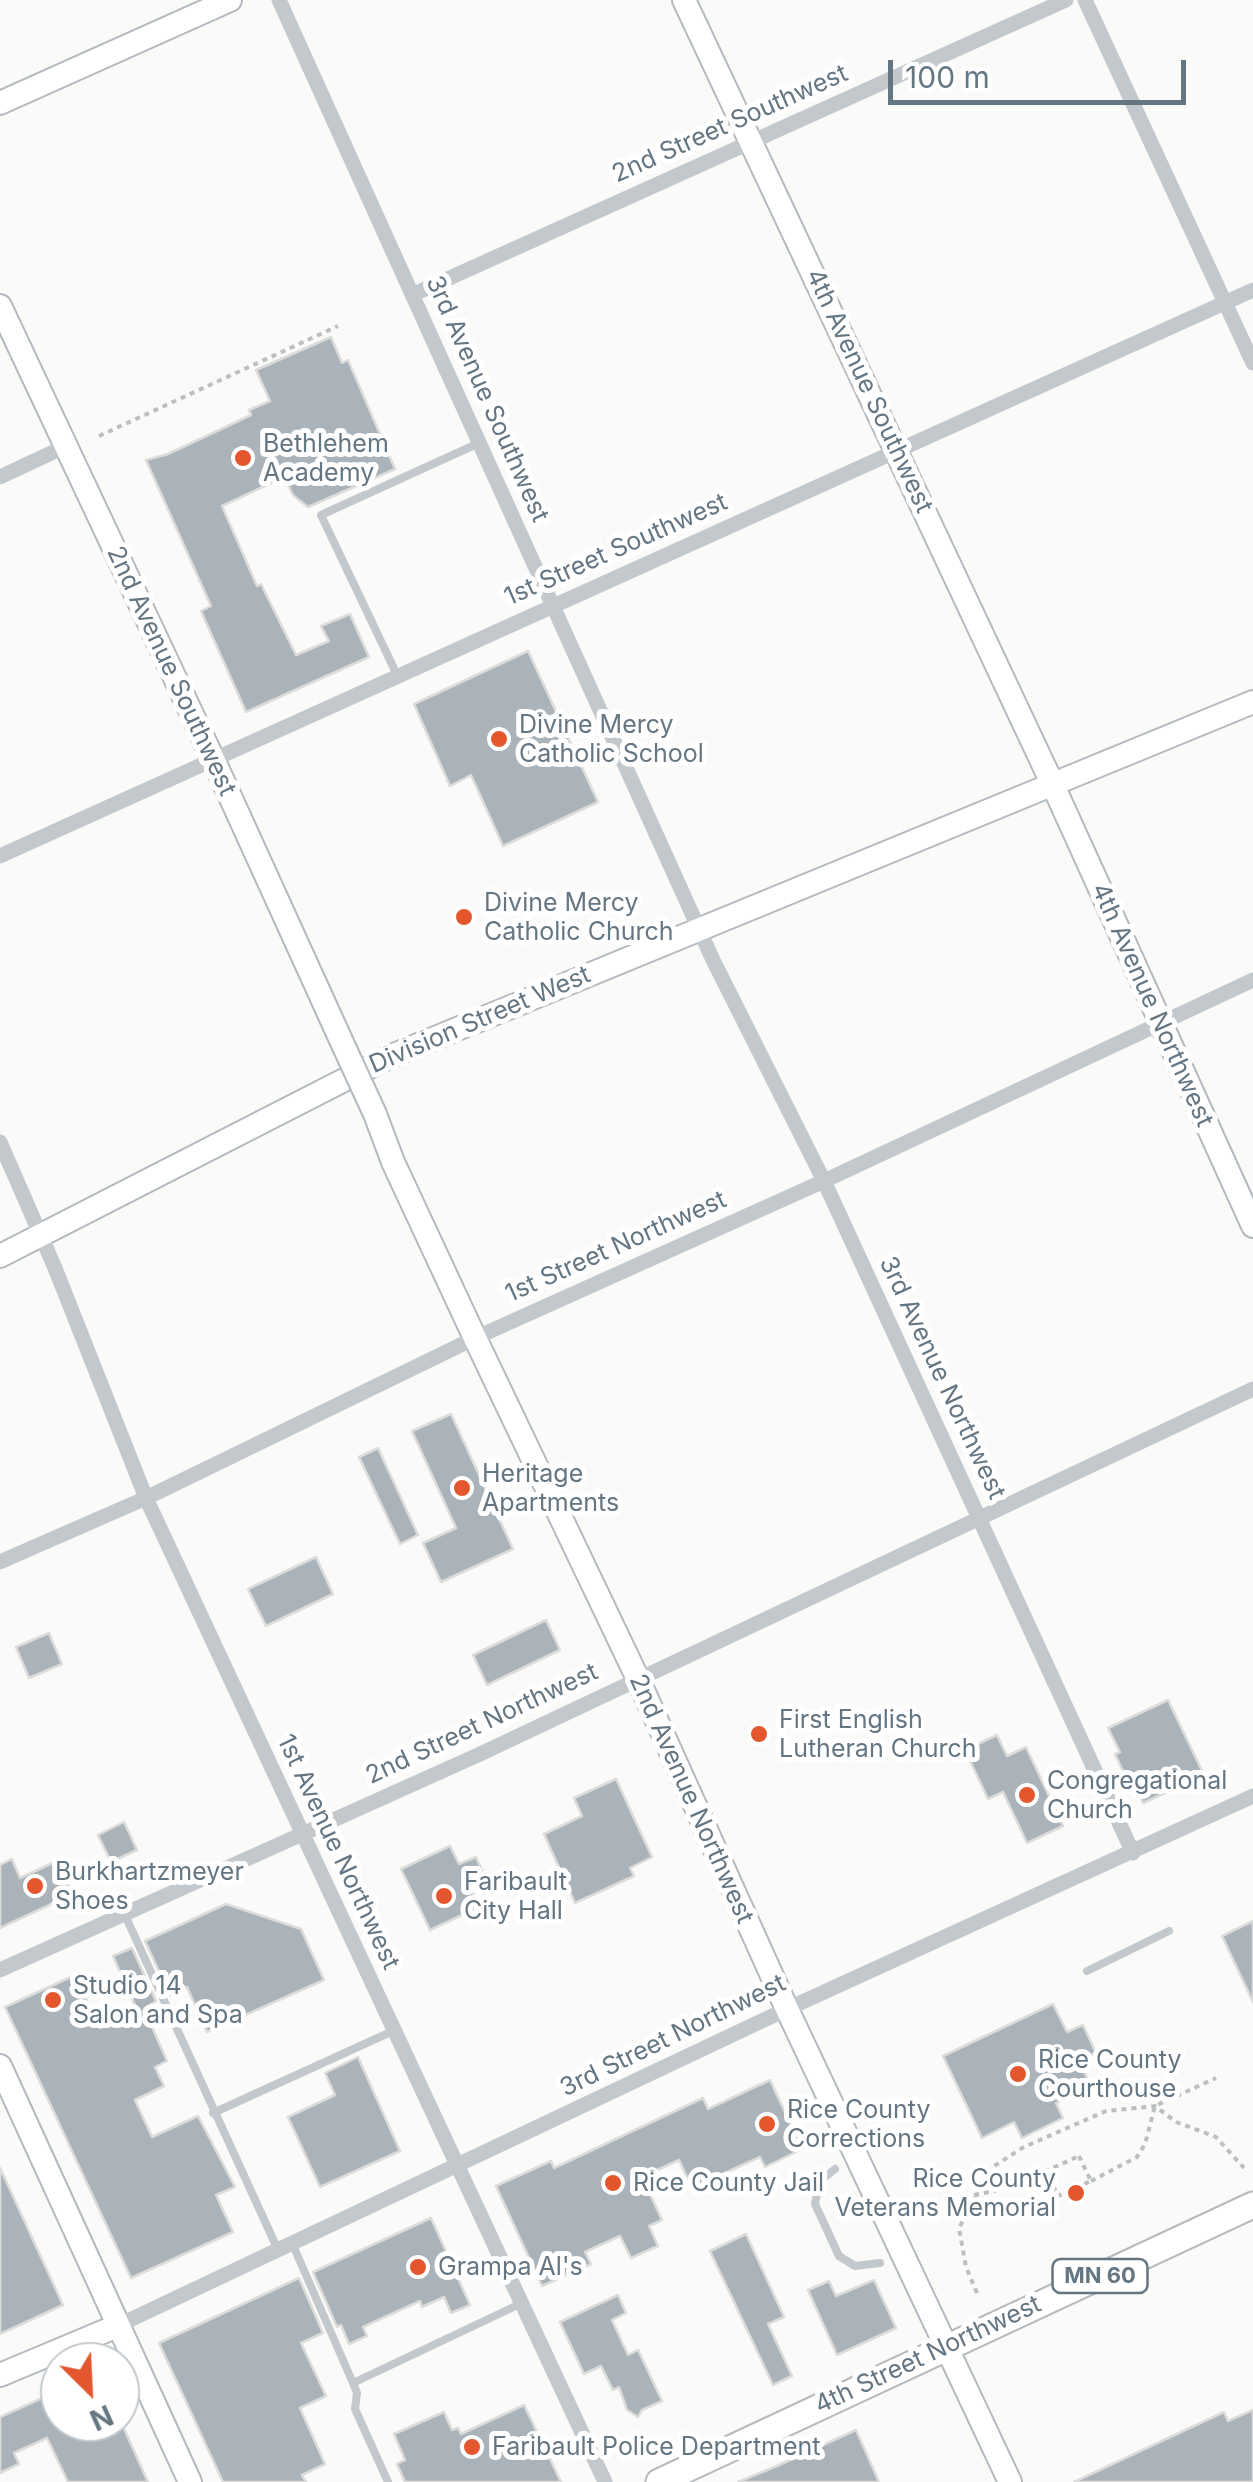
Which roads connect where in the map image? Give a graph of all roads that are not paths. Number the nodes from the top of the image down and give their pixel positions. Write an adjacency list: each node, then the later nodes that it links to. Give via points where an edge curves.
1 (230, 0): 6 (street)
2 (279, 0): 9 (street, 3rd Avenue Southwest)
3 (684, 0): 7 (street, 4th Avenue Southwest)
4 (1066, 0): 7 (street, 2nd Street Southwest)
5 (1084, 0): 10 (street)
6 (0, 103)
7 (753, 140): 9 (street, 2nd Street Southwest); 15 (street, 4th Avenue Southwest)
8 (1253, 290): 10 (street, 1st Street Southwest)
9 (414, 294): 13 (street, 3rd Avenue Southwest)
10 (1225, 303): 12 (street); 15 (street, 1st Street Southwest)
11 (0, 306): 14 (street, 2nd Avenue Southwest)
12 (1253, 363)
13 (480, 443): 17 (street, 3rd Avenue Southwest); 18 (lane, via 321,515)
14 (64, 447): 16 (street); 20 (street, 2nd Avenue Southwest)
15 (896, 450): 17 (street, 1st Street Southwest); 21 (street, 4th Avenue Southwest)
16 (0, 476)
17 (552, 606): 18 (street, 1st Street Southwest); 23 (street, 3rd Avenue Southwest)
18 (398, 677): 20 (street, 1st Street Southwest)
19 (1253, 702): 21 (street, Division Street West)
20 (214, 760): 22 (street, 1st Street Southwest); 26 (street, 2nd Avenue Southwest, bridge)
21 (1052, 783): 23 (street, Division Street West); 25 (street, 4th Avenue Northwest)
22 (0, 856)
23 (698, 928): 28 (street, 3rd Avenue Northwest); 30 (street, Division Street West, via 389,1057)
24 (1253, 980): 25 (street, 1st Street Northwest)
25 (1160, 1023): 28 (street, 1st Street Northwest); 29 (street, 4th Avenue Northwest)
26 (376, 1114): 32 (street, 2nd Avenue Northwest)
27 (0, 1142): 30 (street, 1st Avenue Northwest)
28 (824, 1182): 32 (street, 1st Street Northwest); 35 (street, 3rd Avenue Northwest)
29 (1253, 1226)
30 (40, 1236): 31 (street, Division Street West); 34 (street, 1st Avenue Northwest)
31 (0, 1256)
32 (474, 1338): 34 (street, 1st Street Northwest); 37 (street, 2nd Avenue Northwest)
33 (1253, 1389): 35 (street, 2nd Street Northwest)
34 (146, 1498): 36 (street, 1st Street Northwest); 39 (street, 1st Avenue Northwest)
35 (980, 1520): 37 (street, 2nd Street Northwest); 40 (street, 3rd Avenue Northwest)
36 (0, 1562)
37 (638, 1679): 39 (street, 2nd Street Northwest); 45 (street, 2nd Avenue Northwest)
38 (1253, 1796): 40 (street, 3rd Street Northwest)
39 (303, 1833): 41 (street, 2nd Street Northwest); 46 (street, 1st Avenue Northwest)
40 (1133, 1852): 45 (street, 3rd Street Northwest)
41 (124, 1913): 43 (street, 2nd Street Northwest); 48 (lane)
42 (1168, 1931): 44 (lane)
43 (0, 1970)
44 (1087, 1971)
45 (786, 2009): 49 (street, 3rd Street Northwest); 56 (street, 2nd Avenue Northwest)
46 (392, 2031): 48 (lane); 49 (street, 1st Avenue Northwest)
47 (0, 2066): 55 (street)
48 (213, 2112): 52 (lane)
49 (457, 2167): 52 (street, 3rd Street Northwest); 54 (street, 1st Avenue Northwest)
50 (835, 2169): 53 (lane, via 819,2182 815,2204 838,2256 855,2266)
51 (1253, 2205): 56 (main road, 4th Street Northwest / MN 60)
52 (285, 2246): 55 (street, 3rd Street Northwest); 58 (lane)
53 (880, 2263)
54 (520, 2304): 58 (lane); 61 (street, 1st Avenue Northwest)
55 (117, 2326): 57 (street); 59 (street)
56 (946, 2346): 62 (main road, 4th Street Northwest / MN 60); 63 (street, 2nd Avenue Northwest)
57 (0, 2375)
58 (353, 2383): 60 (lane, via 356,2408)
59 (190, 2482)
60 (388, 2482)
61 (606, 2482)
62 (659, 2482)
63 (1010, 2482)

